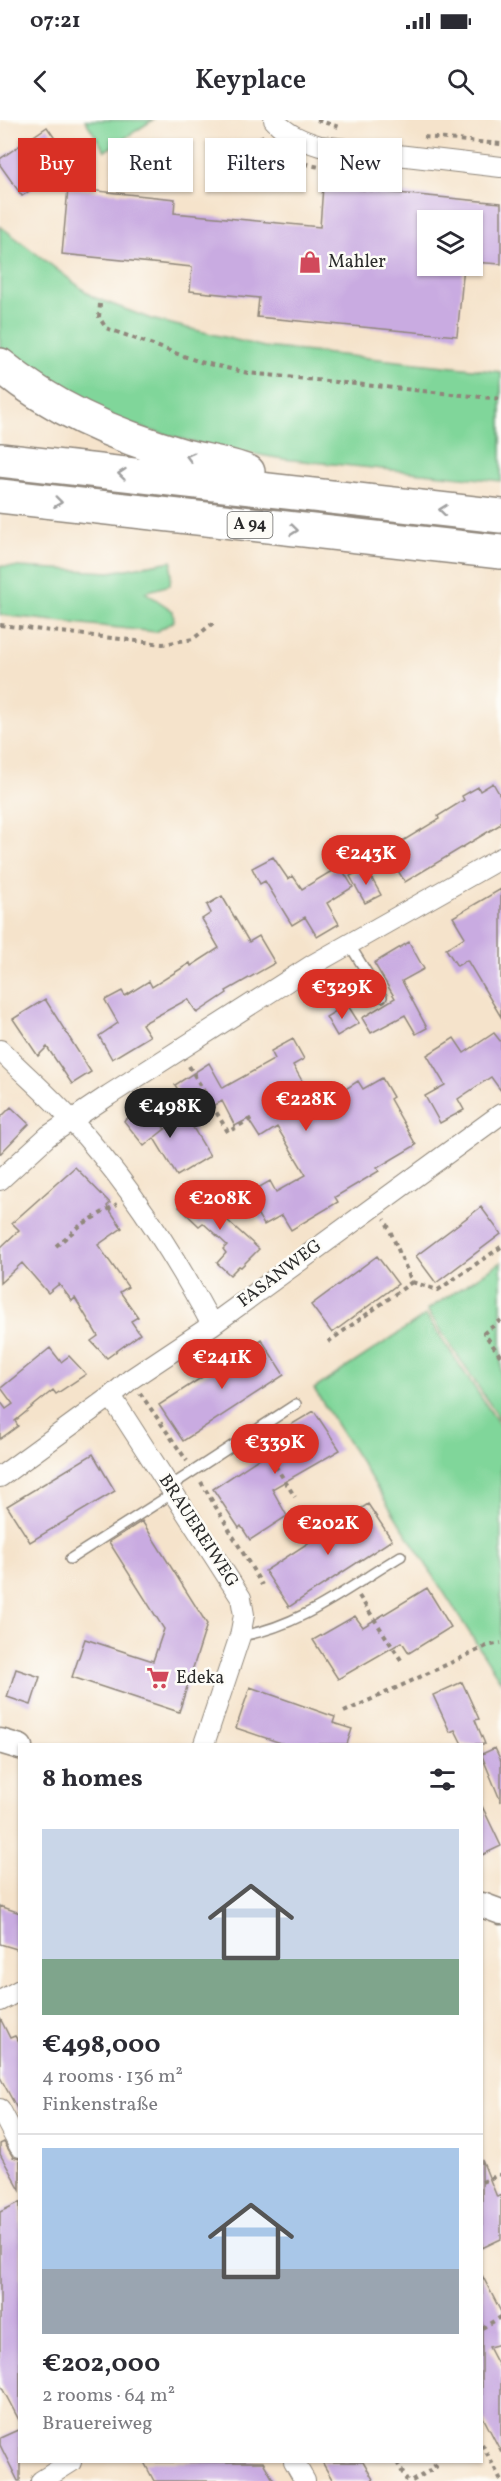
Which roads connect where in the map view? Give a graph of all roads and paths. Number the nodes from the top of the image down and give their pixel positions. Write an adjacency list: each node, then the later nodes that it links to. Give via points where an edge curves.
1 (274, 120): 6 (street, via 286,133 320,146)
2 (317, 120): 3 (path)
3 (343, 129)
4 (422, 136): 5 (path)
5 (501, 144)
6 (501, 167)
7 (100, 304): 9 (path, via 99,317 106,328 200,362 248,373)
8 (0, 365): 11 (highway, one-way to 8, via 241,469 167,450 79,417 46,399)
9 (501, 399)
10 (0, 460): 11 (highway, A 94, one-way to 10)
11 (306, 495): 13 (highway, A 94, one-way to 11)
12 (0, 496): 14 (highway, A 94, one-way to 14)
13 (501, 516)
14 (501, 552)
15 (213, 623): 16 (path, via 192,639 163,644)
16 (0, 625)
17 (501, 858): 18 (street)
18 (349, 944): 19 (lane); 21 (street)
19 (382, 997)
20 (0, 1050): 24 (street)
21 (179, 1050): 23 (path, via 228,1132); 24 (street)
22 (501, 1114): 27 (street, FASANWEG)
23 (254, 1117)
24 (72, 1121): 25 (street, via 48,1136); 26 (street)
25 (0, 1180)
26 (131, 1194): 28 (path, via 81,1225); 32 (street, via 188,1280)
27 (378, 1201): 30 (path); 32 (street, FASANWEG)
28 (56, 1246)
29 (501, 1247): 30 (path, via 438,1290)
30 (412, 1282): 33 (path)
31 (501, 1320): 34 (path, via 484,1333)
32 (212, 1325): 35 (street, FASANWEG)
33 (328, 1342)
34 (501, 1357)
35 (111, 1396): 38 (street, FASANWEG); 39 (street, BRAUEREIWEG)
36 (296, 1404): 37 (lane)
37 (254, 1432): 39 (lane); 40 (path)
38 (0, 1477)
39 (171, 1490): 42 (lane); 44 (street, BRAUEREIWEG, via 241,1598 244,1615)
40 (295, 1497)
41 (401, 1556): 43 (lane)
42 (70, 1559)
43 (352, 1585): 44 (lane, via 290,1623 264,1633); 46 (path)
44 (240, 1636): 49 (street, BRAUEREIWEG)
45 (501, 1643): 47 (path)
46 (403, 1663)
47 (344, 1712)
48 (0, 1740): 50 (street)
49 (204, 1743)
50 (18, 1746)
51 (483, 1905): 52 (street)
52 (501, 1912)
53 (18, 1991): 54 (street)
54 (0, 2001)
55 (0, 2109): 56 (street)
56 (18, 2143)
57 (501, 2174): 58 (path)
58 (483, 2182)
59 (501, 2317): 60 (path)
60 (483, 2327)
61 (483, 2446): 66 (path)
62 (70, 2463): 68 (street)
63 (295, 2463): 69 (street)
64 (398, 2463): 70 (path)
65 (434, 2463): 70 (path, via 436,2467)
66 (499, 2471): 67 (path)
67 (501, 2480)
68 (41, 2481)
69 (305, 2481)
70 (410, 2481)

